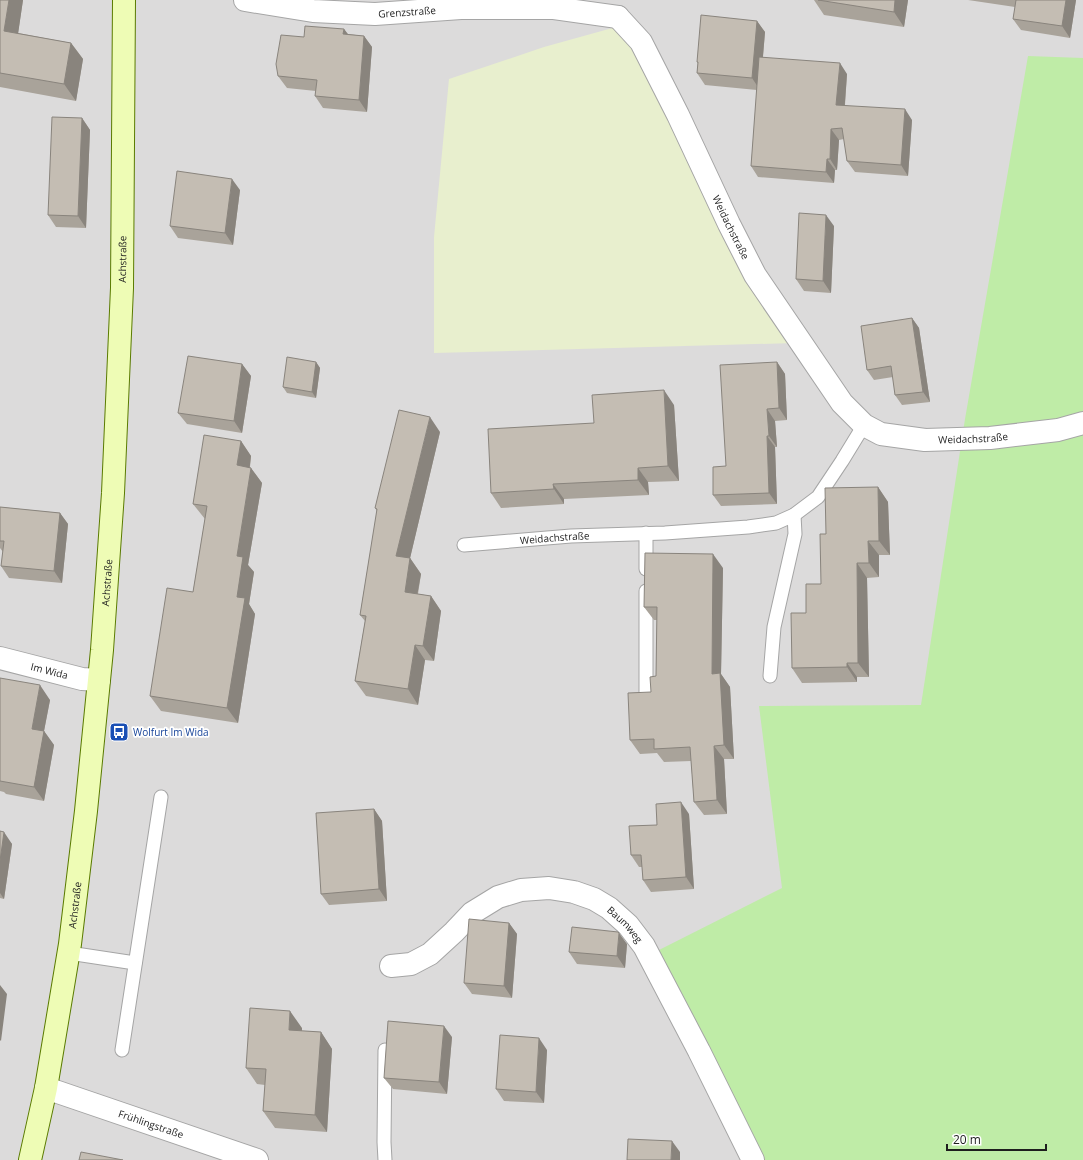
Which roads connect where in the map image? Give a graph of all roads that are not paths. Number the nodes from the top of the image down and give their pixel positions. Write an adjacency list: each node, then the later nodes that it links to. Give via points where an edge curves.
1 (124, 0): 11 (main road, Achstraße, via 122,288 113,493)
2 (245, 0): 3 (street, Grenzstraße, via 320,11 375,14 462,8)
3 (620, 9): 5 (street, Weidachstraße, via 641,42 755,275 842,403)
4 (1083, 423): 5 (street, Weidachstraße, via 1058,430 998,437 925,440 880,434)
5 (864, 425): 6 (lane, Weidachstraße, via 818,497)
6 (794, 515): 7 (lane, Weidachstraße, via 776,523 748,528); 10 (lane, via 795,534 774,627)
7 (646, 533): 8 (lane, Weidachstraße); 12 (lane)
8 (464, 545)
9 (0, 658): 11 (street, Im Wida, via 82,679)
10 (770, 676)
11 (99, 680): 14 (main road, Achstraße)
12 (646, 693)
13 (160, 797): 15 (lane)
14 (69, 953): 15 (lane); 19 (main road, Achstraße)
15 (135, 963): 17 (lane)
16 (391, 966): 23 (street, Baumweg, via 411,964 430,954 472,913 498,897 521,890 549,888 574,892 609,908 628,925 644,946)
17 (122, 1050)
18 (385, 1050): 22 (lane)
19 (46, 1088): 20 (main road, Achstraße); 21 (street, Frühlingstraße)
20 (30, 1160)
21 (257, 1160)
22 (385, 1160)
23 (753, 1160)

